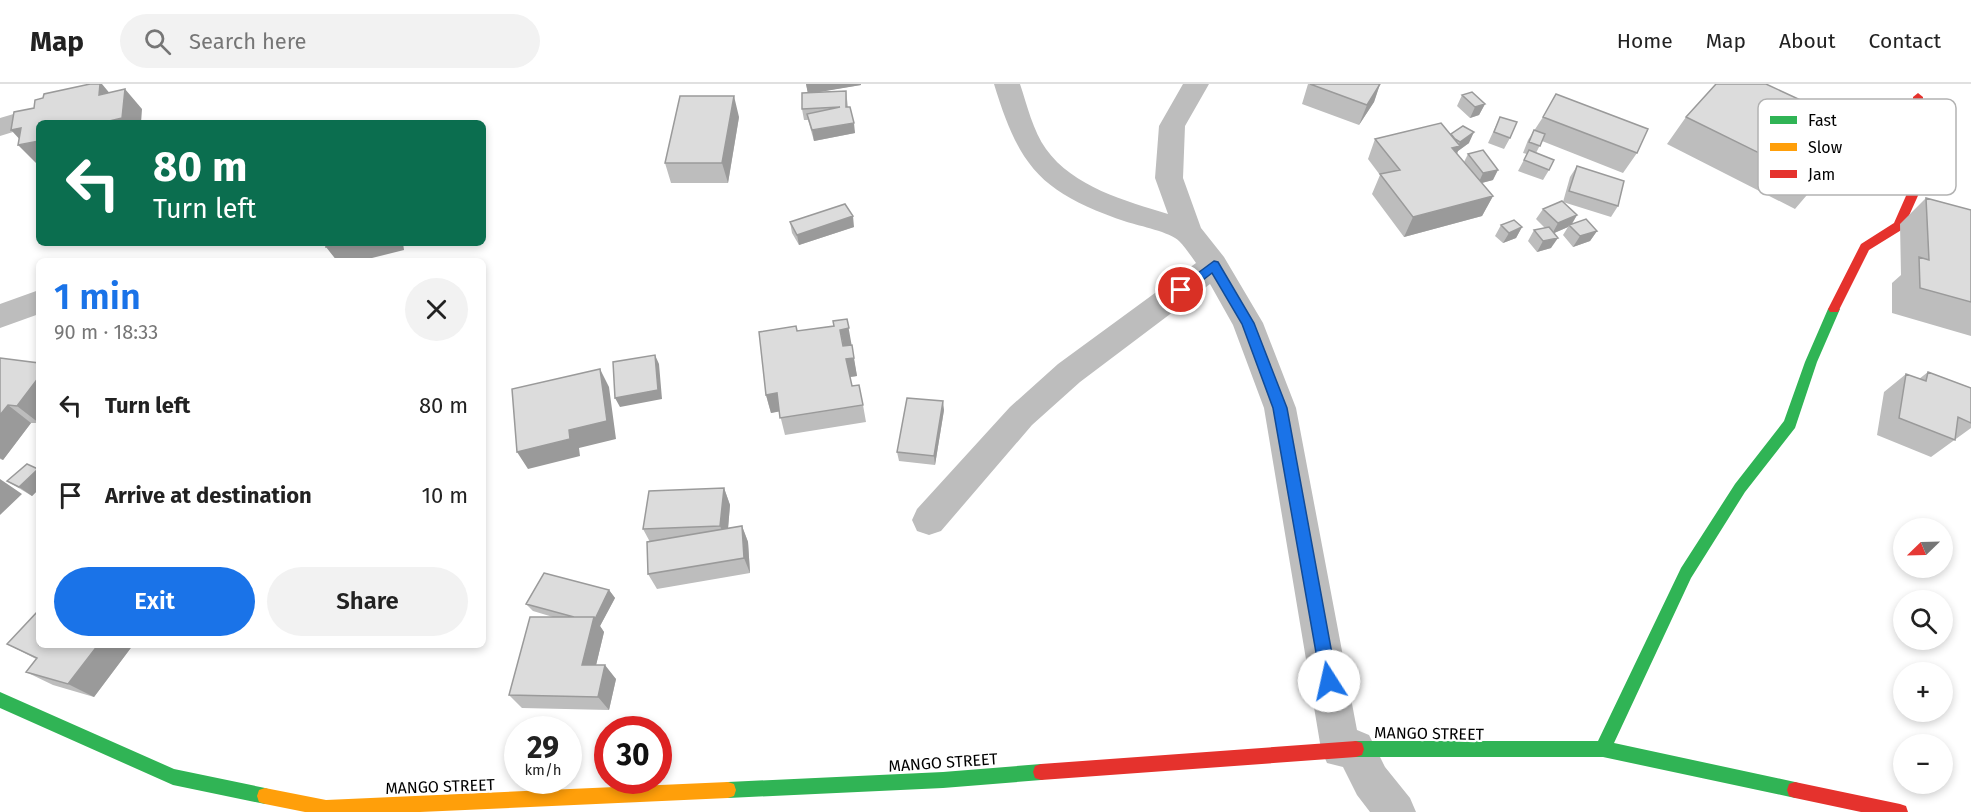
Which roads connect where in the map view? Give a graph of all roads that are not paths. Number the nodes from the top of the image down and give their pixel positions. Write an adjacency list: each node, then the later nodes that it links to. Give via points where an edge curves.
1 (1007, 84): 4 (street, via 1035,154 1057,178 1091,196)
2 (1196, 84): 4 (street, via 1172,126 1169,178)
3 (1912, 195): 11 (street, via 1899,226 1865,247 1811,362 1790,424 1740,488 1686,573)
4 (1188, 232): 5 (street)
5 (1214, 265): 8 (street, via 1069,373 1021,416); 10 (street, via 1248,323 1280,408)
6 (36, 303): 7 (street)
7 (0, 316)
8 (929, 520)
9 (0, 700): 12 (street, MANGO STREET, via 173,777)
10 (1348, 749): 11 (street, MANGO STREET); 12 (street, MANGO STREET, via 943,780); 13 (street)
11 (1603, 749): 14 (street, MANGO STREET)
12 (326, 810)
13 (1396, 812)
14 (1900, 812)

